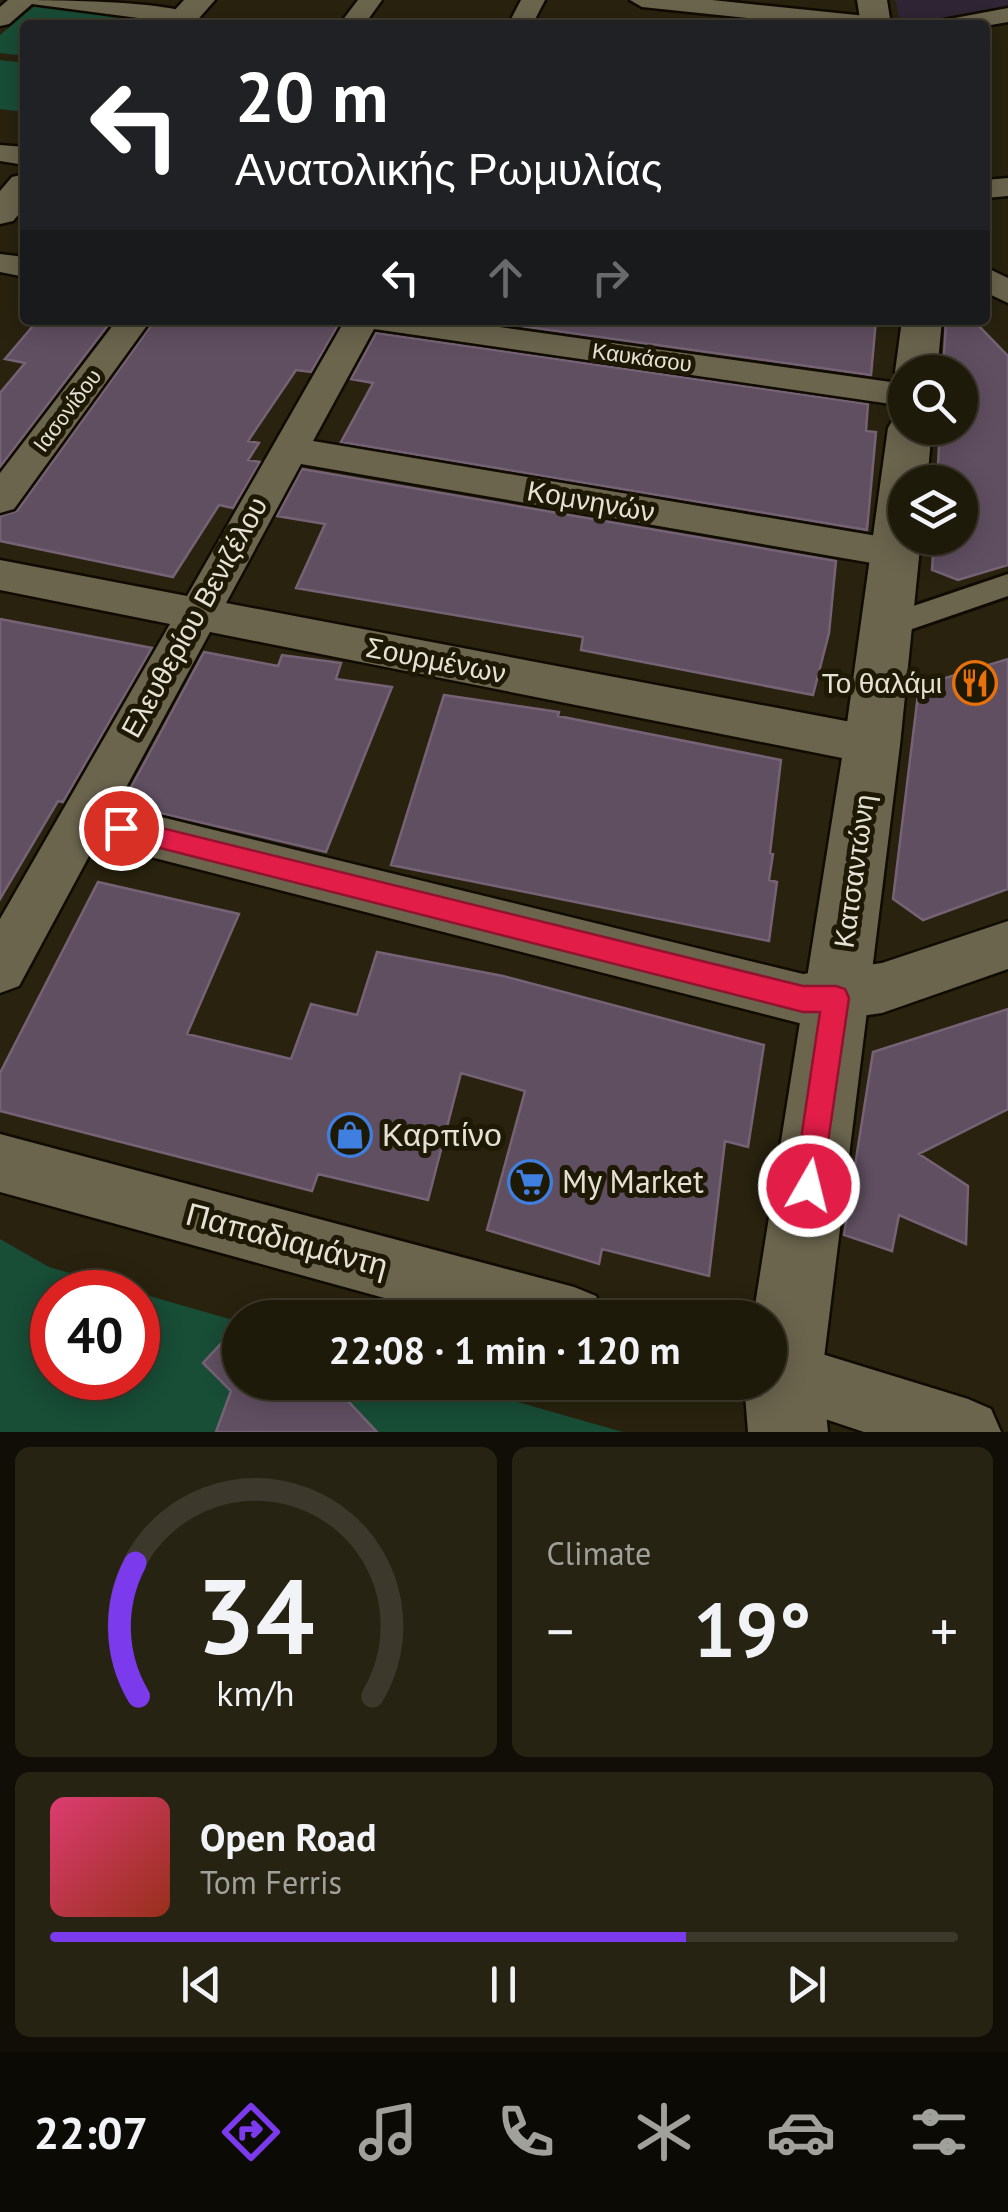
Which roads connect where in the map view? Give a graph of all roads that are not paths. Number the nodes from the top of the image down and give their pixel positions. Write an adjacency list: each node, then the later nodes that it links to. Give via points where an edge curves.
1 (23, 0): 7 (street)
2 (41, 0): 5 (street)
3 (370, 0): 8 (street)
4 (642, 0): 9 (street)
5 (187, 14)
6 (1008, 15): 10 (street)
7 (0, 19)
8 (355, 20)
9 (837, 20)
10 (980, 20)
11 (20, 191): 12 (street)
12 (0, 213)
13 (130, 325): 20 (street, Ιασoνίδου)
14 (359, 325): 19 (street, Ελευθερίου Βενιζέλου)
15 (415, 325): 18 (street, Καυκάσου)
16 (921, 325): 17 (street)
17 (918, 355)
18 (888, 392)
19 (287, 449): 21 (street, Κομνηνών); 25 (street, Ελευθερίου Βενιζέλου)
20 (0, 500)
21 (888, 552)
22 (895, 555): 26 (street, Κατσαντώνη)
23 (0, 575): 25 (street, Σουρμένων)
24 (1008, 585): 26 (street)
25 (195, 614): 27 (street, Σουρμένων); 28 (street, Ελευθερίου Βενιζέλου)
26 (886, 627): 27 (street, Κατσαντώνη)
27 (872, 745): 31 (street, Κατσαντώνη)
28 (83, 818): 30 (street, Ελευθερίου Βενιζέλου); 31 (street, via 803,999)
29 (1008, 945): 31 (street, via 910,981)
30 (0, 969)
31 (836, 998): 34 (street, Κατσαντώνη)
32 (0, 1163): 33 (street, Παπαδιαμάντη)
33 (507, 1300)
34 (787, 1343)
35 (787, 1393): 36 (street)
36 (968, 1432)

